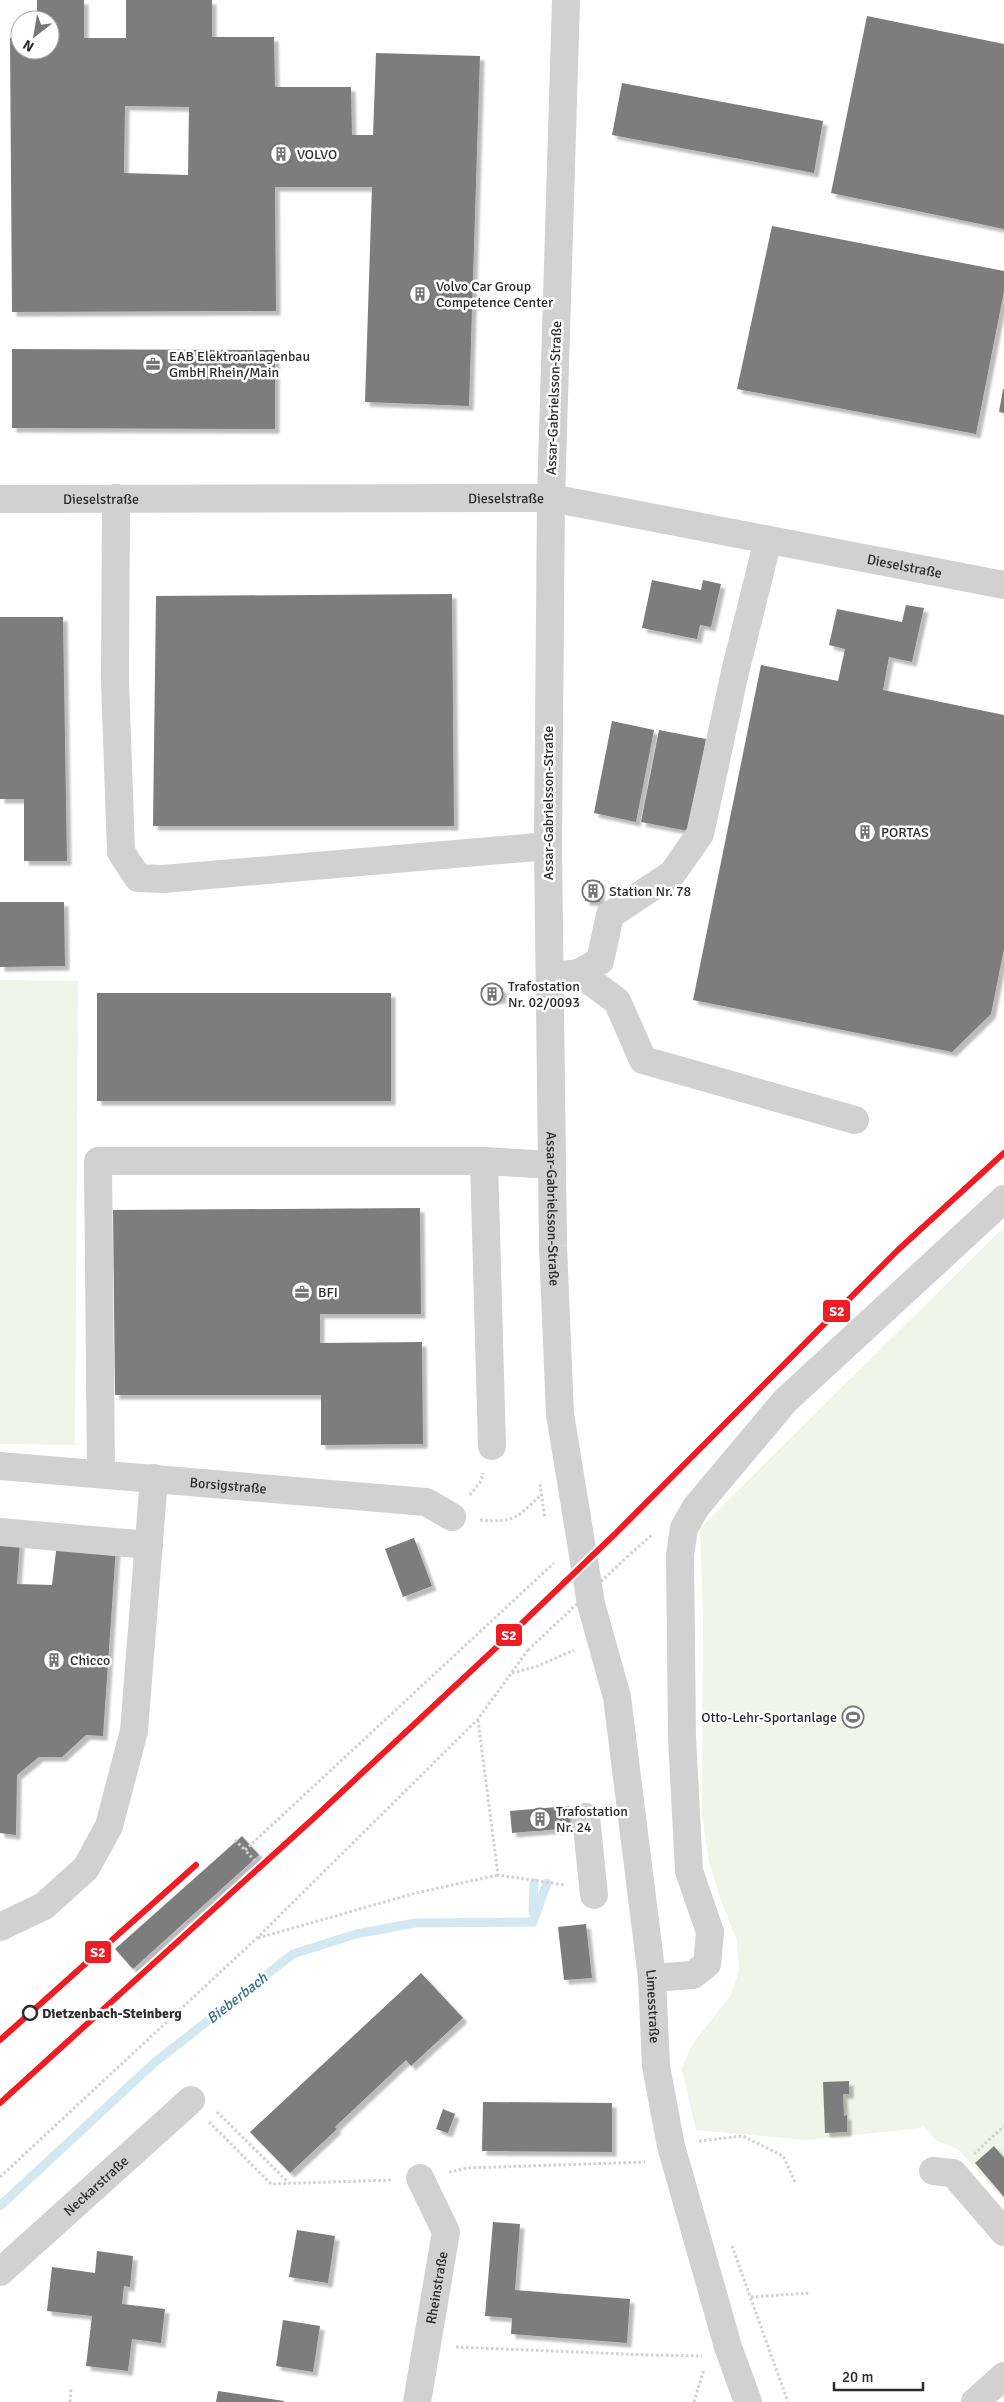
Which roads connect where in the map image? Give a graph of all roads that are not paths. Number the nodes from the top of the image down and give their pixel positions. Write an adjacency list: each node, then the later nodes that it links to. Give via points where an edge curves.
1 (566, 0): 3 (street, Assar-Gabrielsson-Straße)
2 (116, 498): 3 (street, Dieselstraße); 4 (street, Dieselstraße); 7 (street, via 115,680 121,852 138,878 163,880)
3 (551, 498): 5 (street, Dieselstraße); 7 (street, Assar-Gabrielsson-Straße)
4 (0, 499)
5 (768, 540): 6 (street, Dieselstraße); 8 (street, via 700,834 672,874 610,915 600,961)
6 (1004, 585)
7 (548, 846): 9 (street, Assar-Gabrielsson-Straße)
8 (579, 973): 9 (street); 10 (street, via 617,1001 643,1060)
9 (548, 977): 12 (street, Assar-Gabrielsson-Straße)
10 (855, 1120)
11 (484, 1161): 12 (street); 14 (street); 16 (street, via 98,1161)
12 (552, 1165): 21 (street, Assar-Gabrielsson-Straße, via 560,1414)
13 (1004, 1199): 25 (street, via 785,1401 696,1507 684,1528 680,1555 682,1737 689,1871 710,1932 707,1964 693,1975)
14 (492, 1446)
15 (0, 1466): 16 (street, Borsigstraße)
16 (101, 1474): 17 (street, Borsigstraße)
17 (154, 1478): 18 (street, Borsigstraße, via 426,1502); 20 (street)
18 (452, 1517)
19 (0, 1532): 20 (street)
20 (149, 1545): 24 (street, via 134,1731 109,1826 86,1868 44,1906)
21 (591, 1604): 25 (street, Limesstraße, via 617,1697)
22 (586, 1818): 23 (street)
23 (594, 1895)
24 (0, 1927)
25 (652, 1978): 33 (street, Limesstraße, via 656,2066 671,2146 726,2338)
26 (196, 2103): 30 (street, Neckarstraße)
27 (943, 2172): 29 (street)
28 (420, 2178): 32 (street, Rheinstraße, via 446,2232)
29 (1004, 2232)
30 (0, 2272)
31 (1004, 2376): 34 (street)
32 (417, 2402)
33 (748, 2402)
34 (975, 2402)

